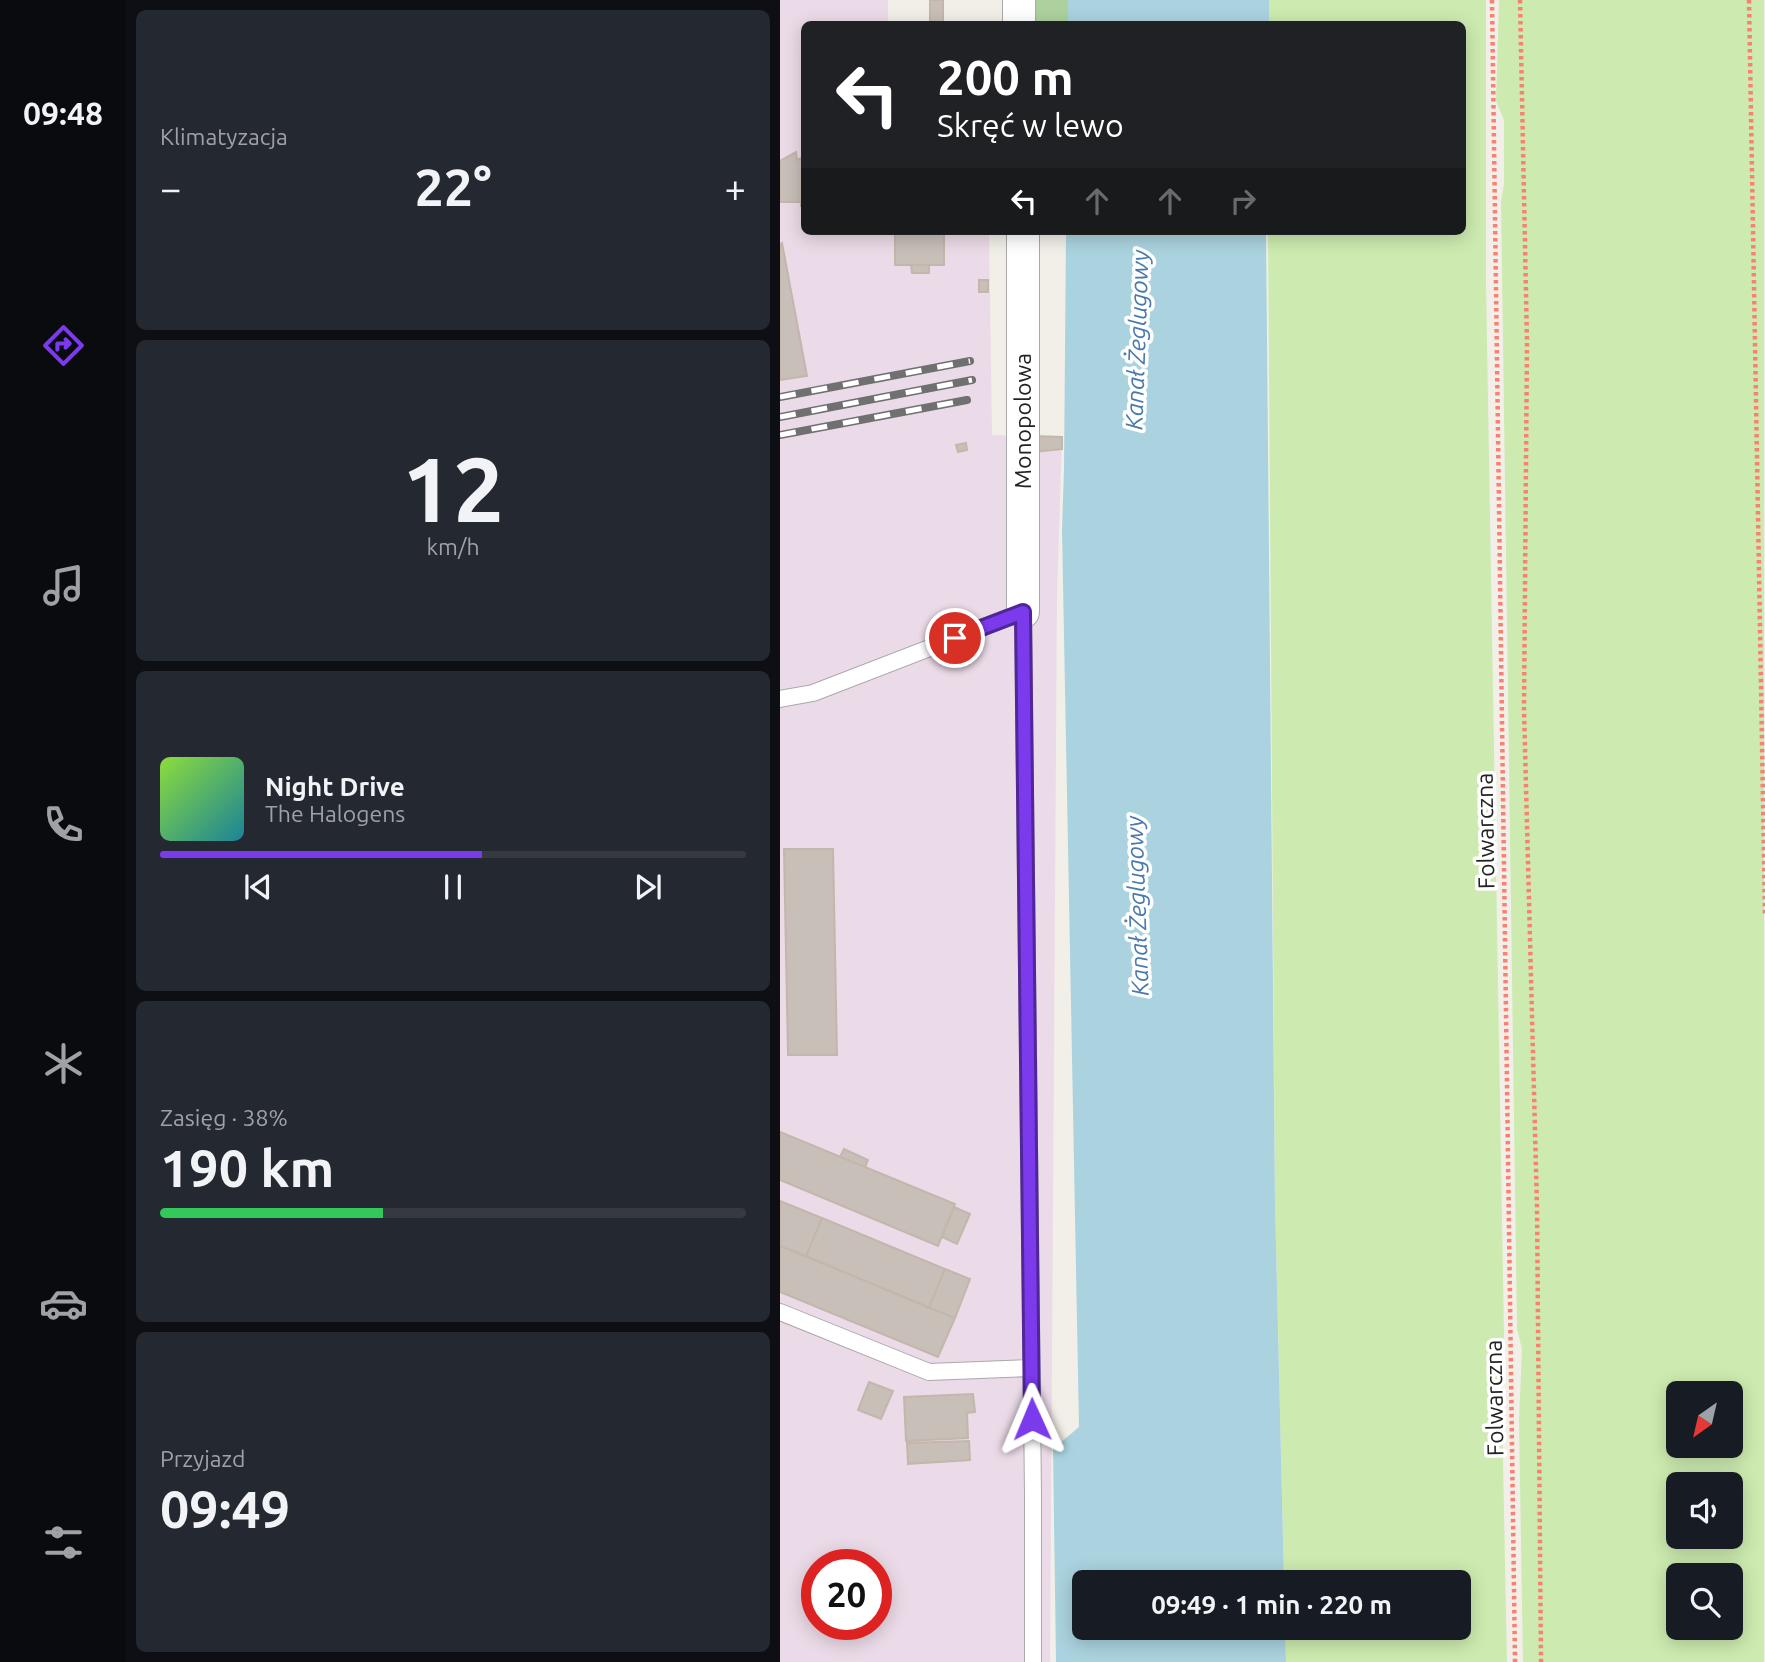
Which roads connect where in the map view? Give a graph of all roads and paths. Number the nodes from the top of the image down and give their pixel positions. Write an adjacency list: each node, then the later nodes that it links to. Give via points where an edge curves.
1 (1019, 0): 5 (street)
2 (1492, 0): 13 (path, Folwarczna)
3 (1520, 0): 14 (path, via 1527,342 1524,709 1537,1193)
4 (1749, 0): 9 (path)
5 (1019, 21)
6 (1023, 235): 7 (street, Monopolowa)
7 (1023, 612): 8 (lane, via 813,693); 11 (lane)
8 (780, 699)
9 (1765, 915)
10 (780, 1312): 11 (lane, via 929,1372)
11 (1030, 1368): 12 (lane)
12 (1033, 1662)
13 (1515, 1662)
14 (1541, 1662)

